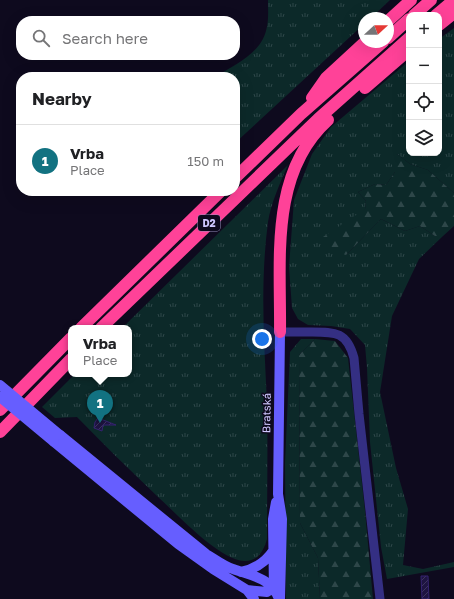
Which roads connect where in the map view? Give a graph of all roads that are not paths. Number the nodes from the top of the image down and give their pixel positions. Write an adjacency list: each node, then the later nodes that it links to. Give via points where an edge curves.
1 (411, 0): 7 (highway)
2 (431, 0): 4 (highway)
3 (454, 0): 5 (highway)
4 (417, 12)
5 (440, 12)
6 (454, 13): 9 (highway)
7 (394, 16)
8 (406, 22): 10 (highway)
9 (442, 23)
10 (394, 33)
11 (406, 41): 17 (highway, D2, via 318,119)
12 (358, 48): 15 (highway, via 326,78)
13 (376, 48): 15 (highway)
14 (406, 53): 22 (highway, via 322,125 296,166 289,182 282,218)
15 (301, 114): 16 (highway)
16 (240, 173)
17 (240, 194)
18 (217, 196): 20 (highway, D2)
19 (238, 196): 21 (highway, D2)
20 (84, 325)
21 (104, 325)
22 (280, 332): 30 (main road, Bratská); 39 (street, via 332,332 348,342 352,350)
23 (68, 341): 27 (highway)
24 (68, 362): 28 (highway)
25 (0, 385): 29 (main road, bridge)
26 (0, 397): 29 (main road, bridge)
27 (0, 410)
28 (0, 432)
29 (57, 438): 32 (main road, via 206,554); 35 (main road, via 195,557)
30 (278, 494): 31 (main road, Bratská, via 273,519); 33 (main road, Bratská, via 282,519)
31 (273, 551): 32 (main road, via 261,564); 34 (main road, Bratská)
32 (241, 572): 34 (main road, via 269,583)
33 (281, 576): 34 (main road); 38 (main road, Bratská)
34 (274, 588): 35 (main road, via 264,593); 37 (main road, Bratská); 38 (main road)
35 (247, 590): 36 (main road)
36 (254, 599)
37 (274, 599)
38 (279, 599)
39 (380, 599)

